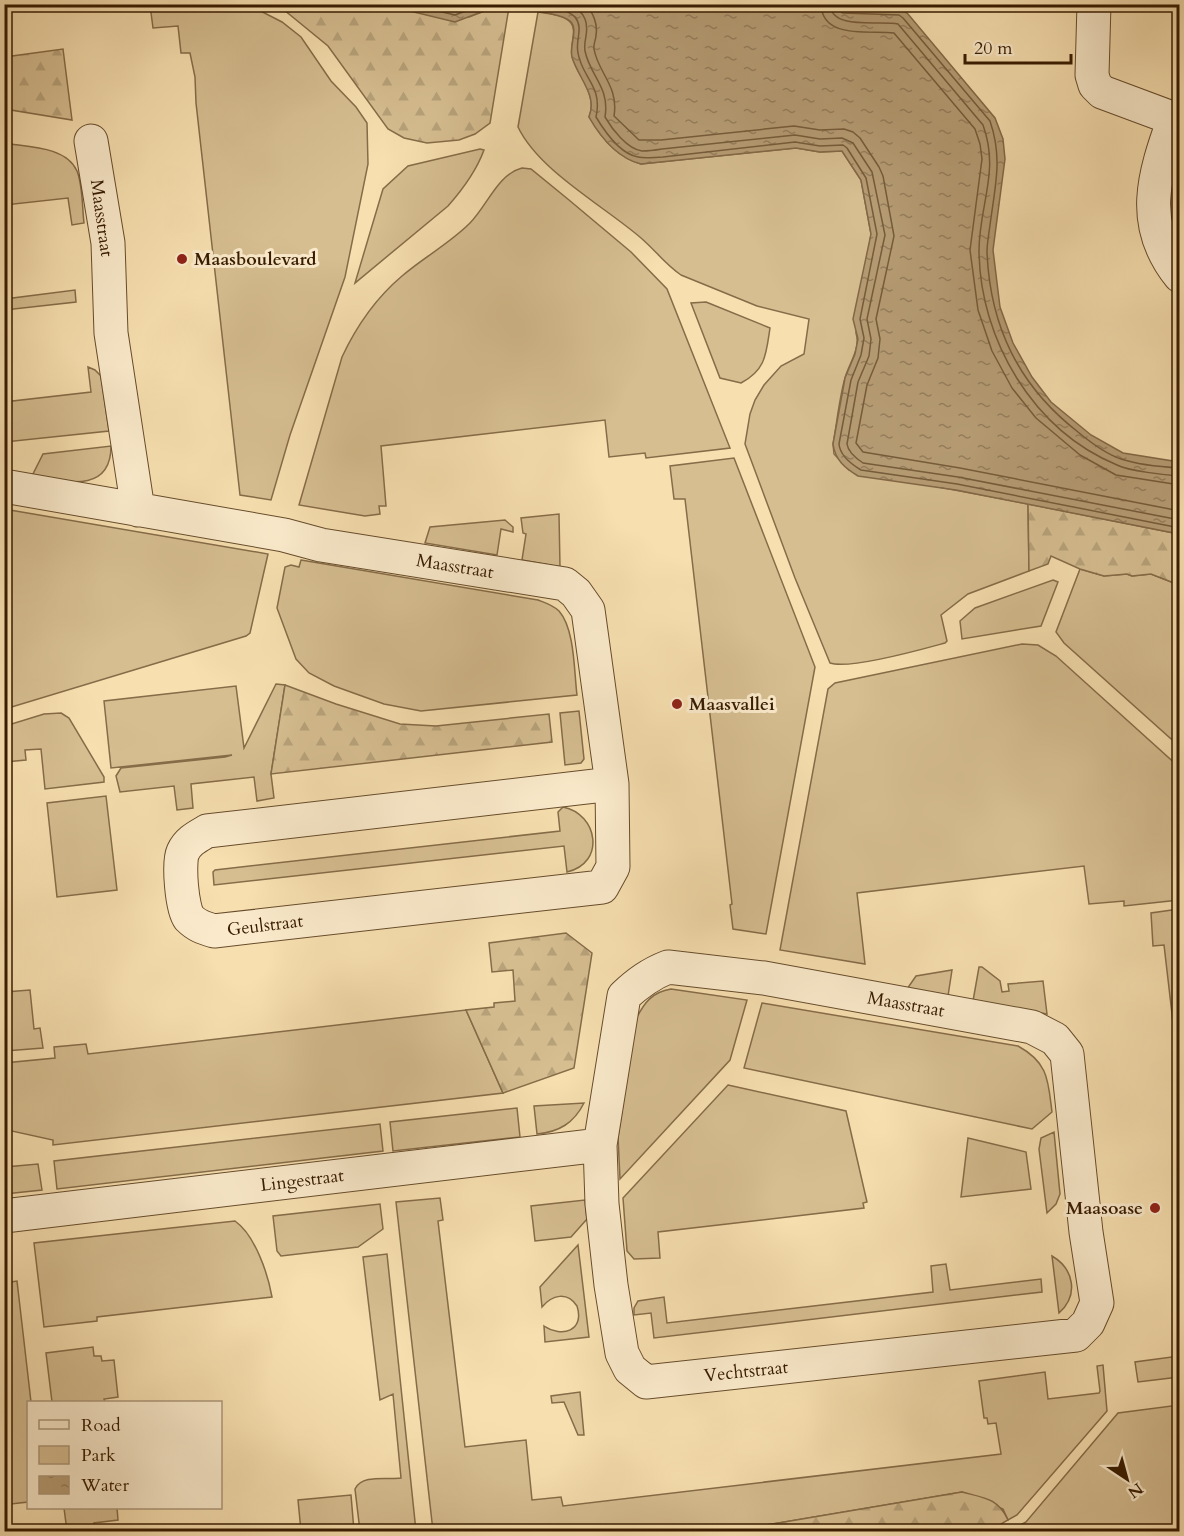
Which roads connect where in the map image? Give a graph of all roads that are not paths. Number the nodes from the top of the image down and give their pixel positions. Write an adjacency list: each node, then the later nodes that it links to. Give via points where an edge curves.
1 (1094, 4): 2 (street, via 1095,85 1102,92)
2 (1177, 120): 4 (street, via 1161,155 1153,191 1155,223 1164,252)
3 (91, 141): 6 (street, Maasstraat, via 108,243 111,333)
4 (1179, 276)
5 (4, 486): 6 (street, Maasstraat)
6 (138, 510): 7 (street, Maasstraat, via 321,545 565,584 588,610)
7 (612, 784): 7 (street, Geulstraat, via 613,867 602,887 214,931 200,927 187,916 182,855 190,841 207,831)
8 (600, 1145): 9 (street, Lingestraat); 10 (street, Vechtstraat, via 603,1216 622,1353 630,1369 646,1382 1076,1335); 10 (street, Maasstraat, via 624,996 652,973 668,967 764,978 1032,1027 1055,1039 1067,1054 1097,1303)
9 (4, 1216)
10 (1088, 1323)

